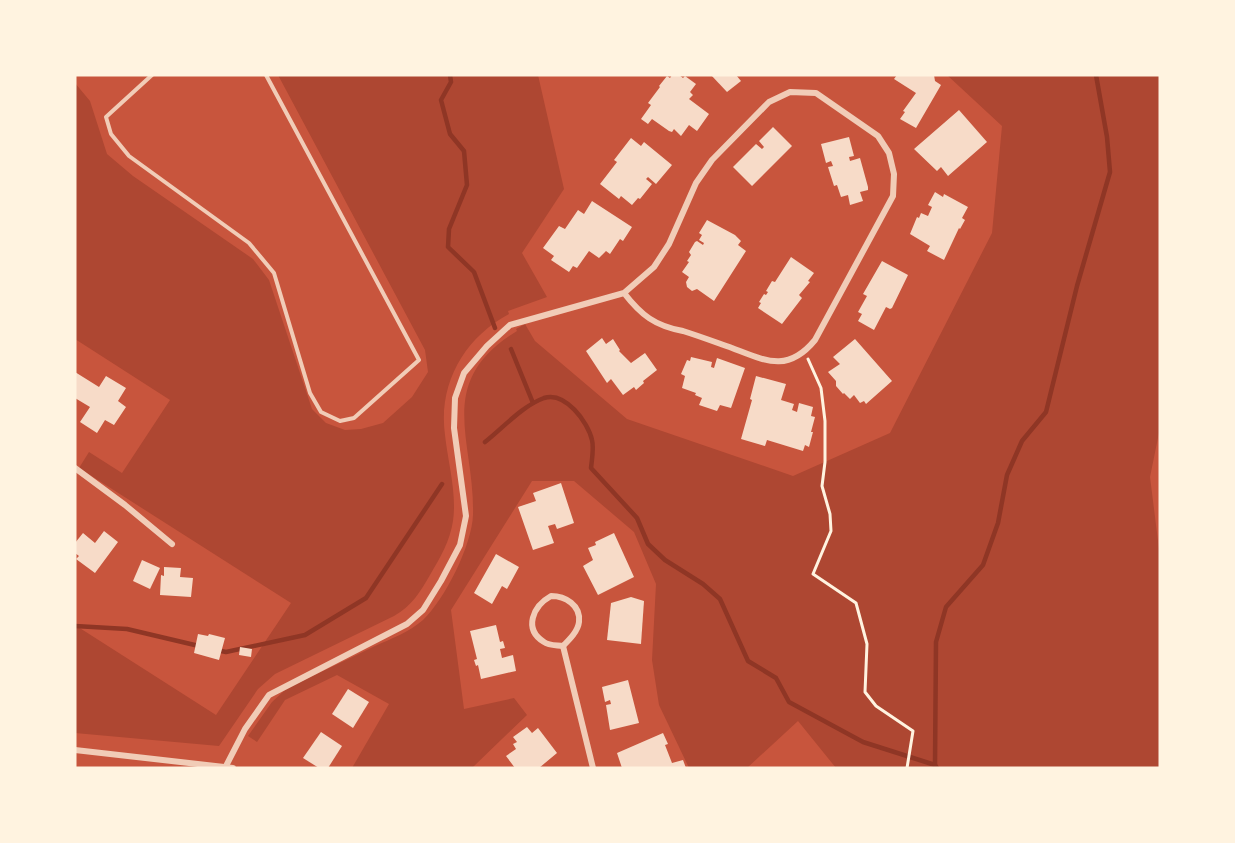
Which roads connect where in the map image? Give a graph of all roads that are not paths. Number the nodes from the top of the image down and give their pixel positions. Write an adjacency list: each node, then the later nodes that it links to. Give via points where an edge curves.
1 (152, 75): 2 (lane, via 106,117 111,134 129,156 249,243 274,273 310,393 321,412 340,422 354,418 419,360)
2 (266, 75)
3 (624, 293): 3 (street, via 654,267 669,244 696,183 712,160 769,102 790,92 816,93 878,136 889,153 894,174 893,196 805,352 784,361 762,360 655,323 635,308); 8 (street, via 510,325 464,373 454,398 454,428 466,516 460,545 423,610 407,624 269,695)
4 (75, 468): 5 (street)
5 (172, 544)
6 (563, 645): 6 (street, via 574,634 579,621 568,599 551,596 540,602 531,623 535,634 546,644); 10 (street)
7 (75, 750): 8 (street)
8 (226, 766): 9 (street)
9 (233, 768)
10 (593, 768)

